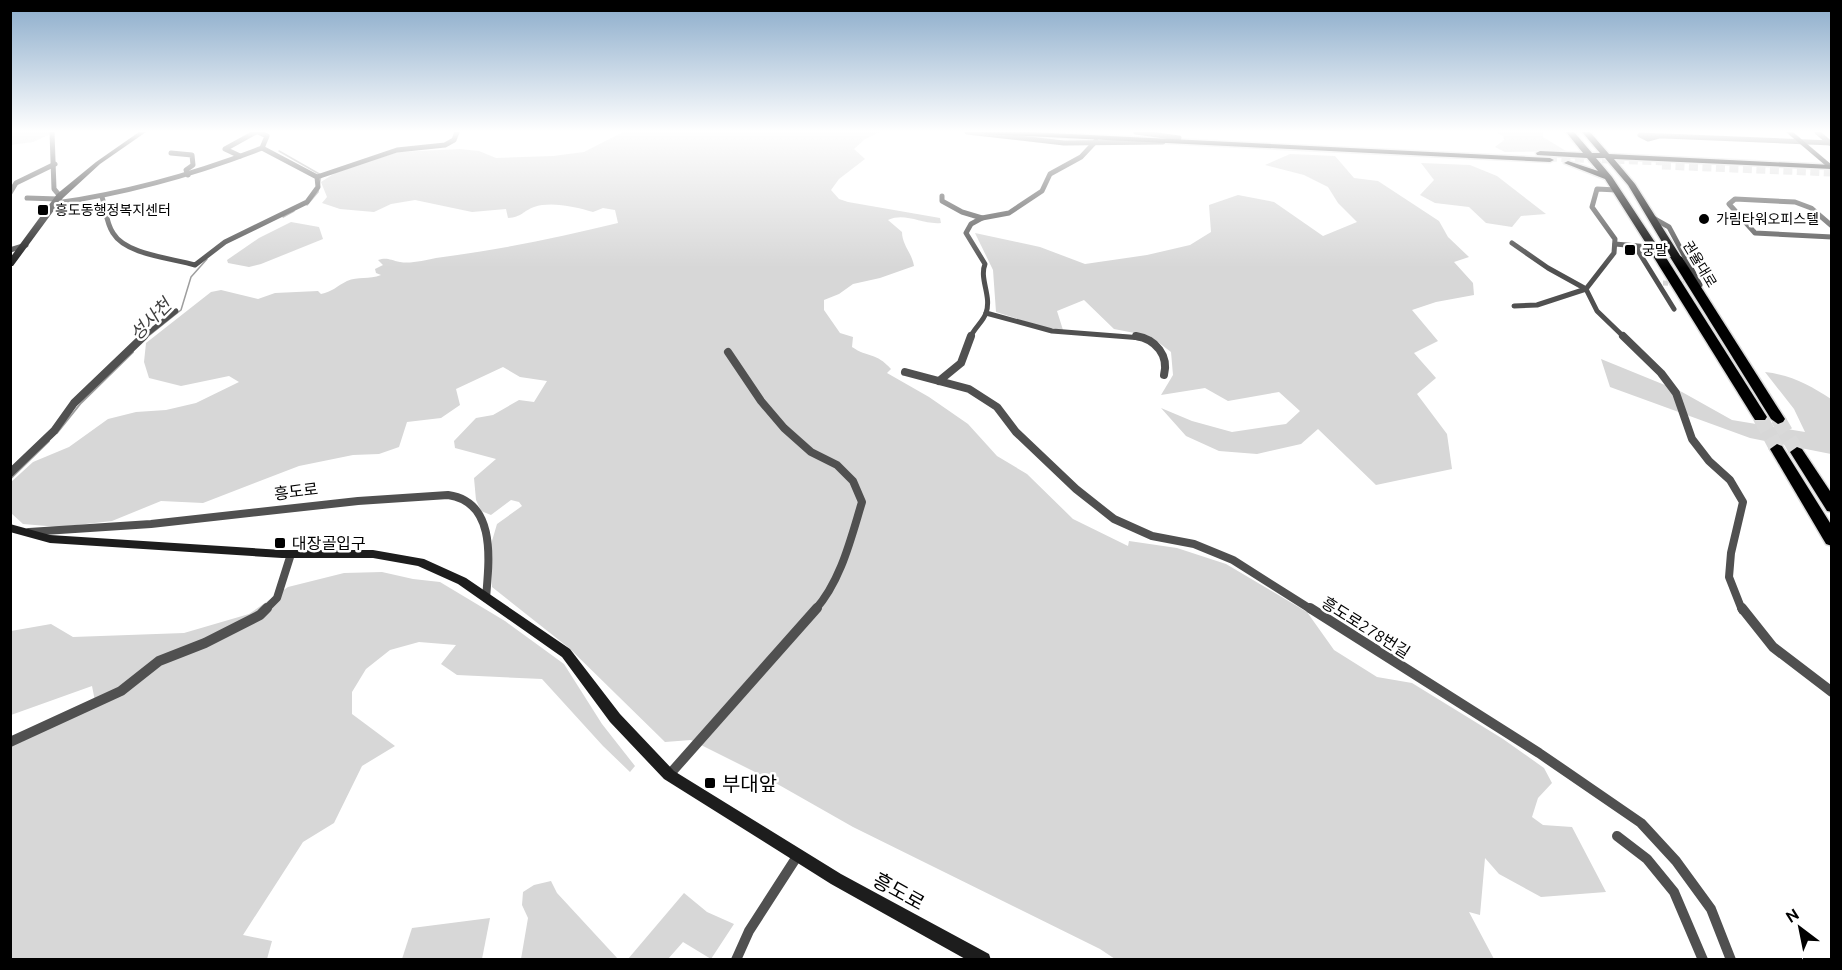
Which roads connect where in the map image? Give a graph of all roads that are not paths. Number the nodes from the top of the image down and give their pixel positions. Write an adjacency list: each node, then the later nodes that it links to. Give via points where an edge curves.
1 (28, 177): 13 (street, via 16,183)
2 (54, 177): 17 (street)
3 (82, 177): 17 (street)
4 (179, 177): 15 (street)
5 (318, 177): 15 (street, via 318,187 307,202 234,237 195,264 136,252 113,235)
6 (1048, 177): 18 (street, via 1042,191 1009,213)
7 (1606, 177): 10 (main road)
8 (1626, 177): 11 (main road, 권율대로)
9 (1634, 177): 11 (main road)
10 (1609, 179): 12 (main road, 권율대로)
11 (1631, 184): 19 (main road, 권율대로)
12 (1617, 190): 23 (street, via 1597,189 1592,207 1616,239); 27 (main road, 권율대로)
13 (10, 193)
14 (942, 196): 18 (street, via 942,201 962,212)
15 (102, 197): 17 (street)
16 (27, 198): 17 (street)
17 (58, 199): 24 (street)
18 (982, 218): 35 (street, via 970,224 966,233 986,264 982,272 987,289)
19 (1653, 218): 28 (main road, 권율대로); 30 (street, via 1669,227 1700,285)
20 (1832, 226): 21 (street, via 1811,208 1795,202 1735,199 1728,204 1755,233)
21 (1832, 237)
22 (1512, 243): 31 (street)
23 (1615, 244): 25 (street); 31 (street, via 1614,253)
24 (26, 245): 26 (street); 29 (street)
25 (1635, 246): 27 (street); 33 (street)
26 (10, 250)
27 (1657, 252): 28 (street); 40 (highway, 권율대로)
28 (1674, 253): 41 (highway, 권율대로)
29 (10, 264)
30 (1696, 284)
31 (1586, 289): 32 (street, via 1536,305); 51 (street, via 1597,310 1638,348 1676,393 1692,439 1730,480 1743,502 1729,577 1744,614 1773,647)
32 (1514, 306)
33 (1674, 309)
34 (176, 310): 44 (street, via 74,403 54,431)
35 (986, 313): 38 (street, via 1052,331 1141,337 1162,350 1167,364); 39 (street, via 973,330 960,363)
36 (728, 352): 53 (street, via 784,428 811,452 837,465 853,481 862,502 826,598)
37 (905, 372): 39 (street, 흥도로278번길)
38 (1164, 375)
39 (939, 381): 59 (street, 흥도로278번길, via 969,388 997,407 1016,432 1114,519 1152,536 1194,544 1233,560 1539,753 1641,823 1676,861 1711,909)
40 (1760, 417)
41 (1778, 419)
42 (1777, 449): 48 (highway)
43 (1797, 452): 45 (highway)
44 (10, 473)
45 (1832, 507)
46 (10, 528): 47 (street, 흥도로)
47 (26, 533): 49 (street, 흥도로, via 50,539); 50 (street, 흥도로, via 223,517 357,500 439,495 463,498 476,509 486,526)
48 (1832, 540)
49 (291, 554): 50 (street, 흥도로, via 372,554 420,562 462,580); 52 (street, via 277,598 260,615 159,661 122,691)
50 (486, 598): 53 (street, 흥도로, via 566,653 615,718)
51 (1832, 692)
52 (10, 742)
53 (669, 775): 55 (street, 흥도로)
54 (1617, 836): 58 (street, via 1647,859 1674,892)
55 (798, 855): 56 (street, via 748,931); 57 (street, 흥도로)
56 (736, 960)
57 (983, 960)
58 (1703, 960)
59 (1731, 960)

